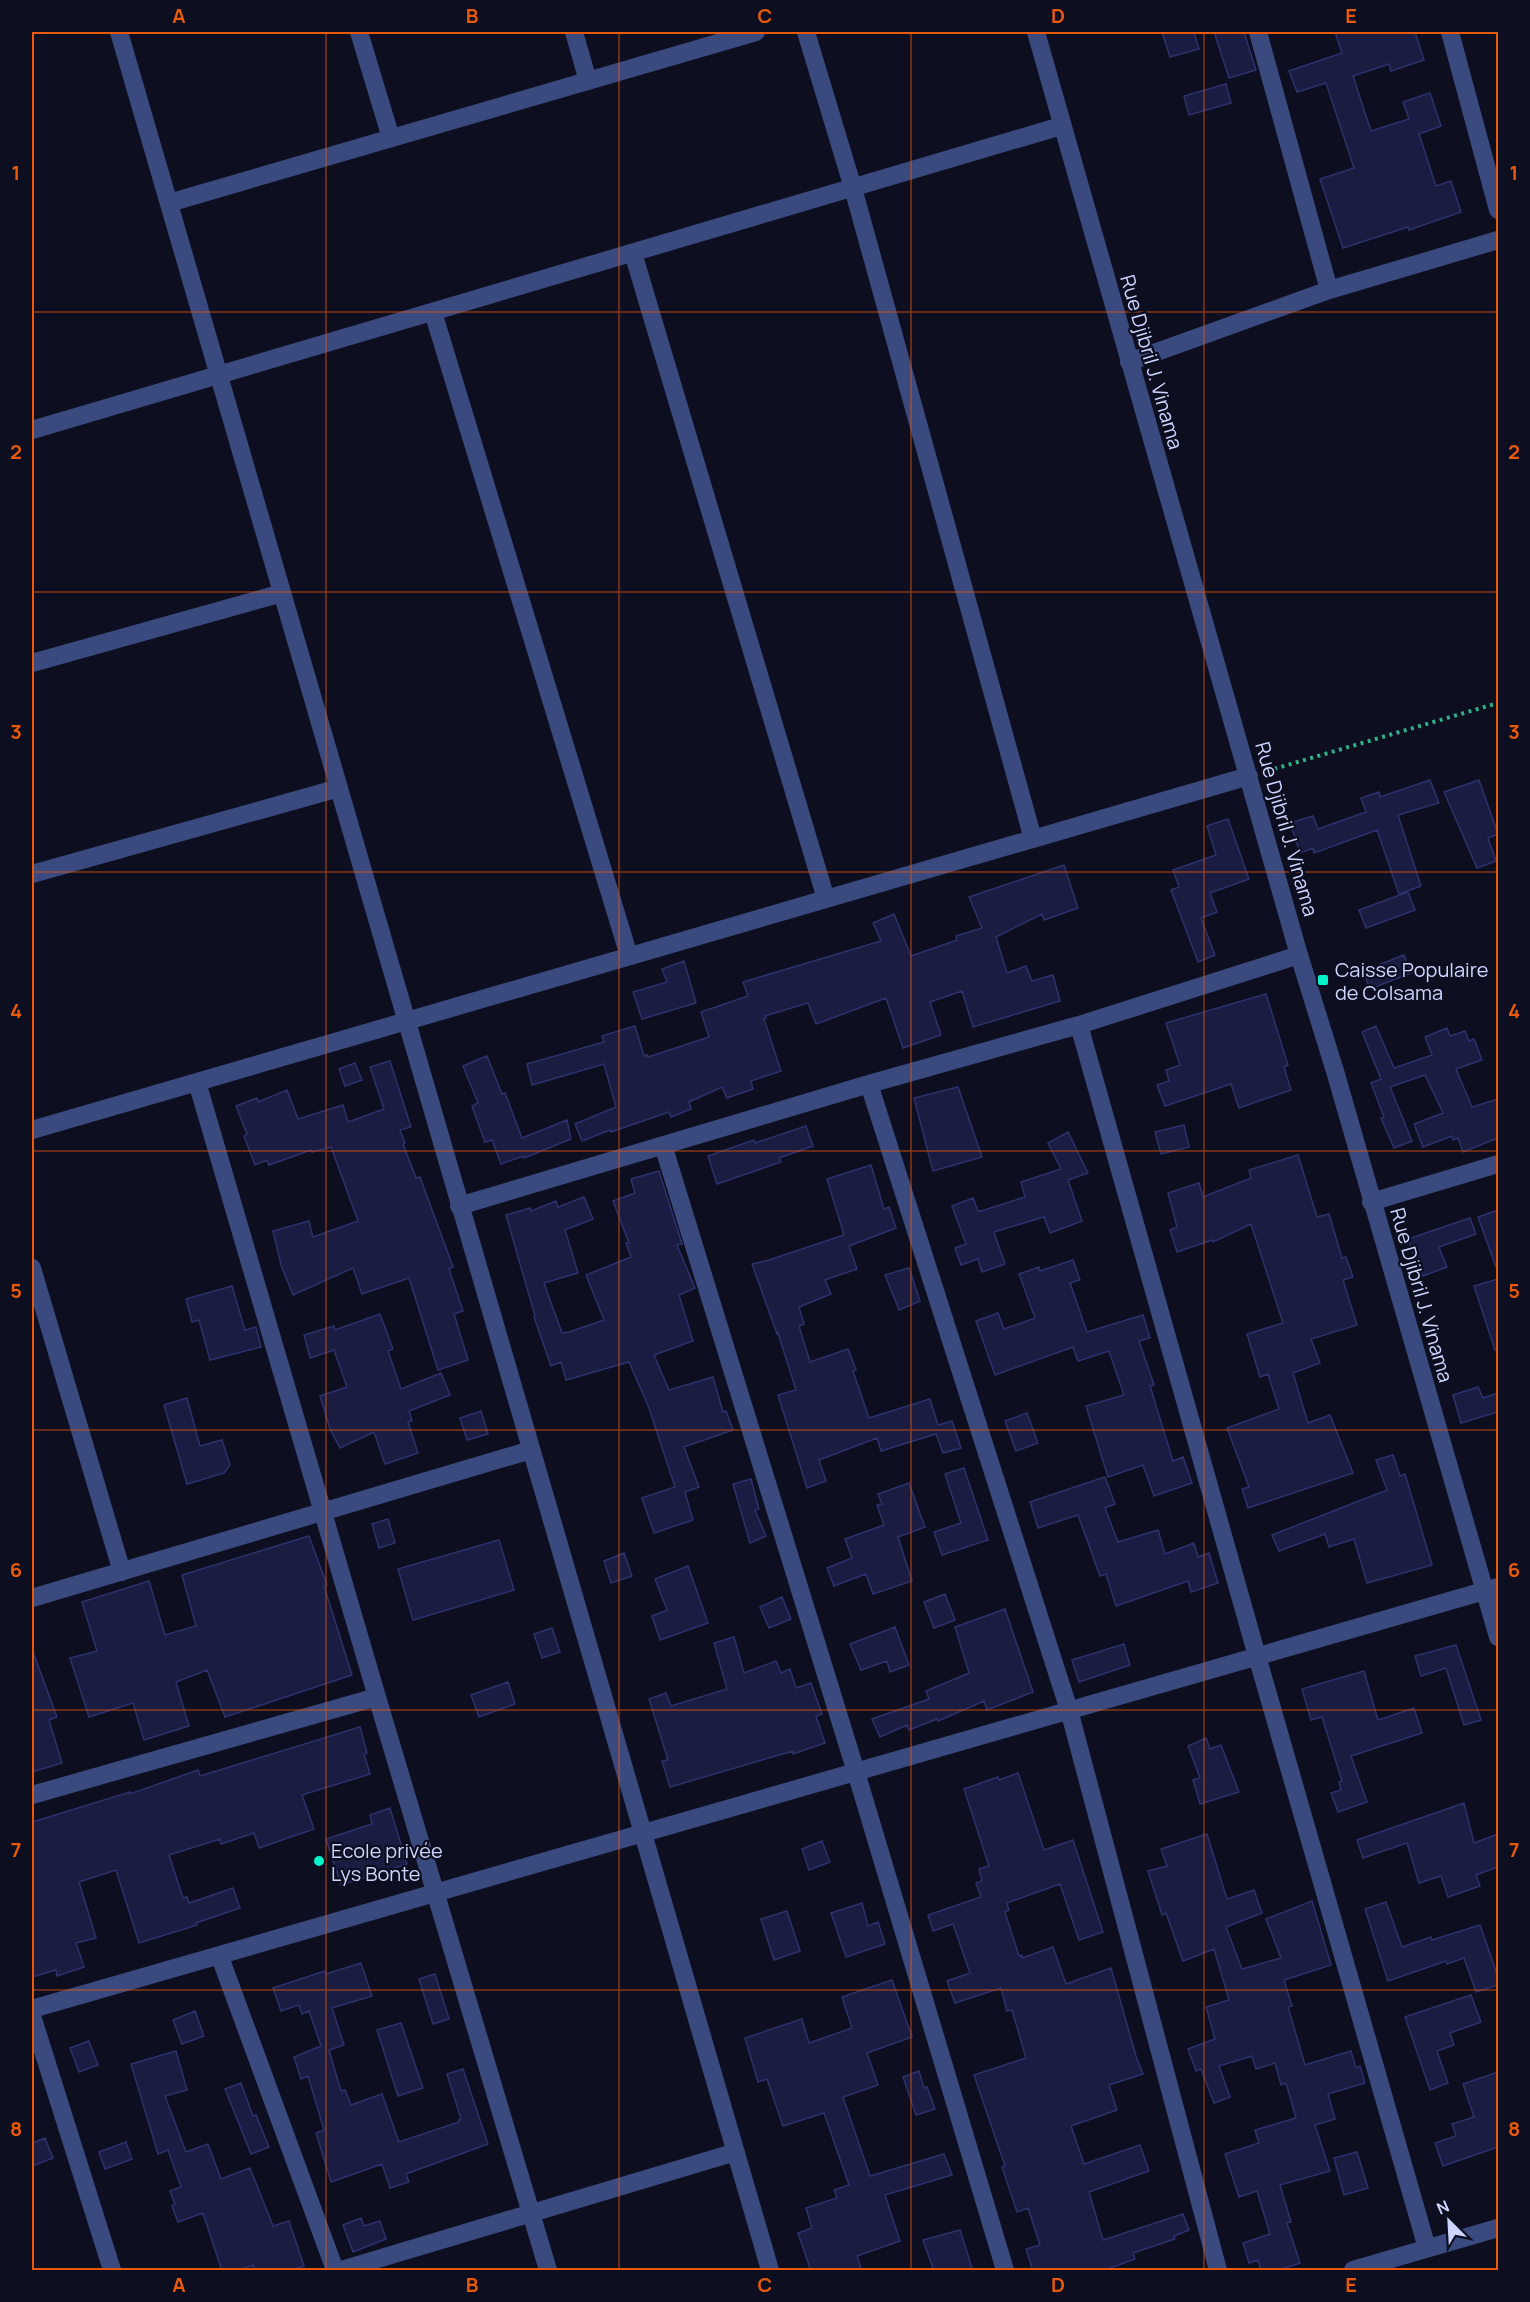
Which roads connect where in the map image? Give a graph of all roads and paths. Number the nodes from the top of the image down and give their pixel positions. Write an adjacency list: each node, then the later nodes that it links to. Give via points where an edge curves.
1 (119, 32): 13 (street)
2 (359, 32): 11 (street)
3 (574, 32): 9 (street)
4 (756, 32): 9 (street)
5 (806, 32): 12 (street)
6 (1036, 32): 10 (street, Rue Djibril J. Vinama)
7 (1257, 32): 17 (street)
8 (1450, 32): 14 (street)
9 (588, 81): 11 (street)
10 (1061, 126): 12 (street); 19 (street, Rue Djibril J. Vinama)
11 (391, 138): 13 (street)
12 (853, 188): 16 (street); 27 (street)
13 (169, 203): 20 (street)
14 (1498, 210)
15 (1498, 240): 17 (street)
16 (633, 253): 18 (street); 29 (street)
17 (1329, 290): 19 (street)
18 (433, 312): 20 (street); 31 (street)
19 (1129, 362): 25 (street, Rue Djibril J. Vinama)
20 (219, 375): 21 (street); 22 (street)
21 (32, 430)
22 (282, 593): 23 (street); 26 (street)
23 (32, 663)
24 (1498, 703): 25 (path)
25 (1249, 776): 27 (street); 30 (street, Rue Djibril J. Vinama)
26 (339, 788): 28 (street); 32 (street)
27 (1033, 839): 29 (street)
28 (32, 874)
29 (826, 899): 31 (street)
30 (1299, 955): 33 (street); 39 (street, Rue Djibril J. Vinama)
31 (629, 956): 32 (street)
32 (406, 1021): 34 (street); 40 (street)
33 (1079, 1025): 35 (street); 48 (street)
34 (197, 1082): 36 (street); 43 (street)
35 (869, 1084): 37 (street); 50 (street)
36 (32, 1130)
37 (663, 1145): 40 (street); 51 (street)
38 (1498, 1164): 39 (street)
39 (1371, 1202): 45 (street, Rue Djibril J. Vinama)
40 (459, 1206): 42 (street)
41 (32, 1268): 44 (street)
42 (531, 1450): 43 (street); 53 (street)
43 (324, 1512): 44 (street); 49 (street)
44 (122, 1572): 46 (street)
45 (1492, 1588): 47 (street, Rue Djibril J. Vinama); 48 (street)
46 (32, 1598)
47 (1498, 1637)
48 (1257, 1656): 50 (street); 61 (street)
49 (377, 1697): 52 (street); 54 (street)
50 (1069, 1710): 51 (street); 68 (street)
51 (856, 1772): 53 (street); 67 (street)
52 (32, 1796)
53 (643, 1833): 54 (street); 58 (street)
54 (436, 1893): 55 (street); 59 (street)
55 (220, 1957): 56 (street); 63 (street)
56 (32, 2009)
57 (32, 2016): 62 (street)
58 (736, 2152): 59 (street); 66 (street)
59 (531, 2214): 64 (street); 65 (street)
60 (1498, 2228): 61 (street)
61 (1426, 2248): 69 (street)
62 (112, 2271)
63 (334, 2271)
64 (341, 2271)
65 (548, 2271)
66 (770, 2271)
67 (1005, 2271)
68 (1218, 2271)
69 (1353, 2271)

